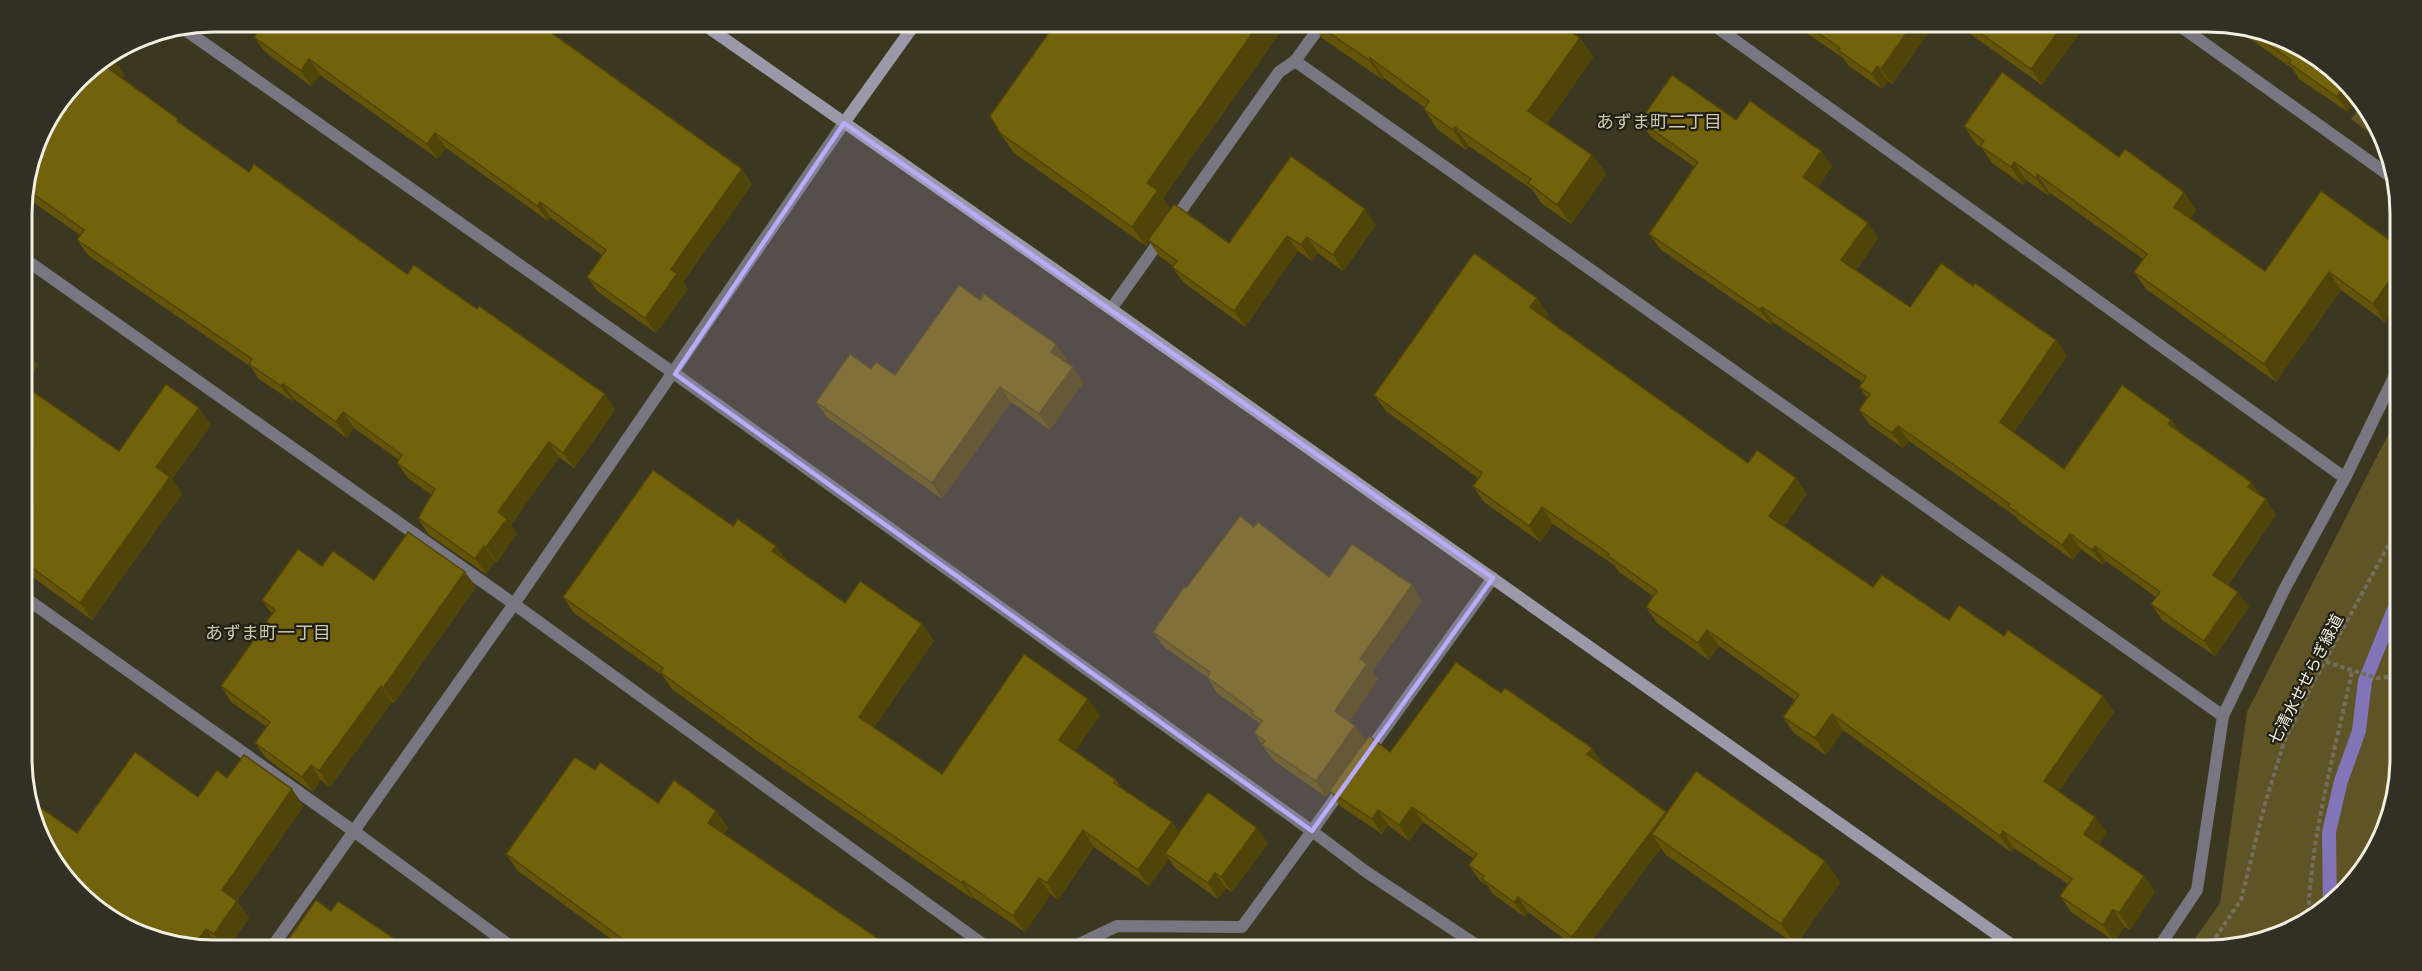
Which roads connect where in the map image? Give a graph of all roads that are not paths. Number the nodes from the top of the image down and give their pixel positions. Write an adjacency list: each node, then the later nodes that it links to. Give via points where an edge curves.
1 (713, 31): 8 (street)
2 (910, 31): 8 (street)
3 (1317, 31): 7 (street)
4 (1722, 31): 14 (street)
5 (2187, 31): 9 (street)
6 (189, 33): 12 (street)
7 (1295, 61): 11 (street, via 1279,72); 18 (street)
8 (844, 123): 11 (street); 12 (street)
9 (2385, 173)
10 (32, 264): 17 (street)
11 (1111, 309): 15 (street)
12 (675, 374): 17 (street); 19 (street)
13 (2390, 386): 14 (street)
14 (2345, 478): 18 (street, via 2285,588)
15 (1493, 578): 19 (street); 22 (street)
16 (31, 602): 20 (street)
17 (514, 604): 20 (street); 26 (street)
18 (2223, 716): 23 (street, via 2197,890)
19 (1312, 831): 21 (street); 27 (street, via 1242,927 1117,926)
20 (355, 832): 24 (street); 25 (street)
21 (1468, 939)
22 (2004, 939)
23 (2164, 939)
24 (277, 940)
25 (502, 940)
26 (977, 940)
27 (1089, 940)

